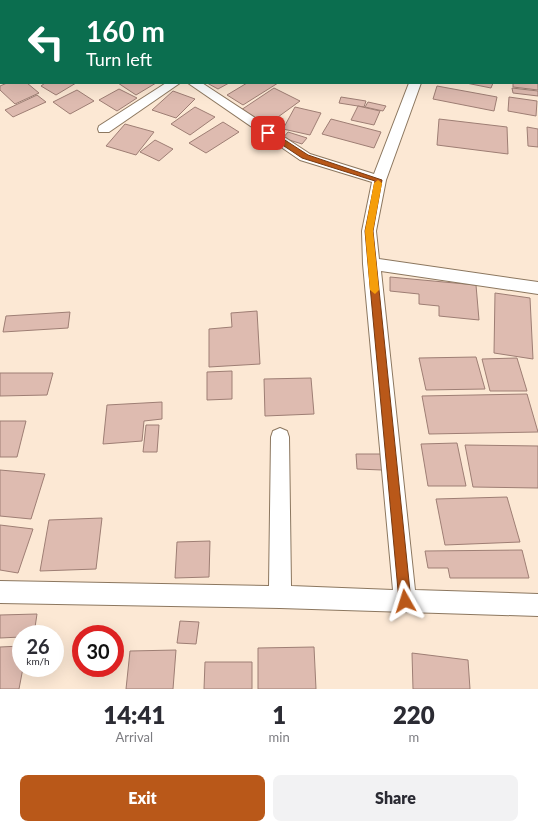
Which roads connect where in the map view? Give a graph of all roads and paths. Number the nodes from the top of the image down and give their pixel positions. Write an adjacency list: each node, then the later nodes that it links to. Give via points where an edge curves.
1 (172, 84): 4 (street)
2 (196, 84): 5 (street, via 305,157)
3 (415, 84): 5 (street)
4 (104, 129)
5 (379, 180): 6 (street, via 369,231)
6 (371, 264): 7 (street); 11 (street)
7 (538, 288)
8 (280, 437): 10 (street)
9 (0, 592): 10 (street)
10 (280, 597): 11 (street)
11 (405, 601): 12 (street)
12 (538, 605)

